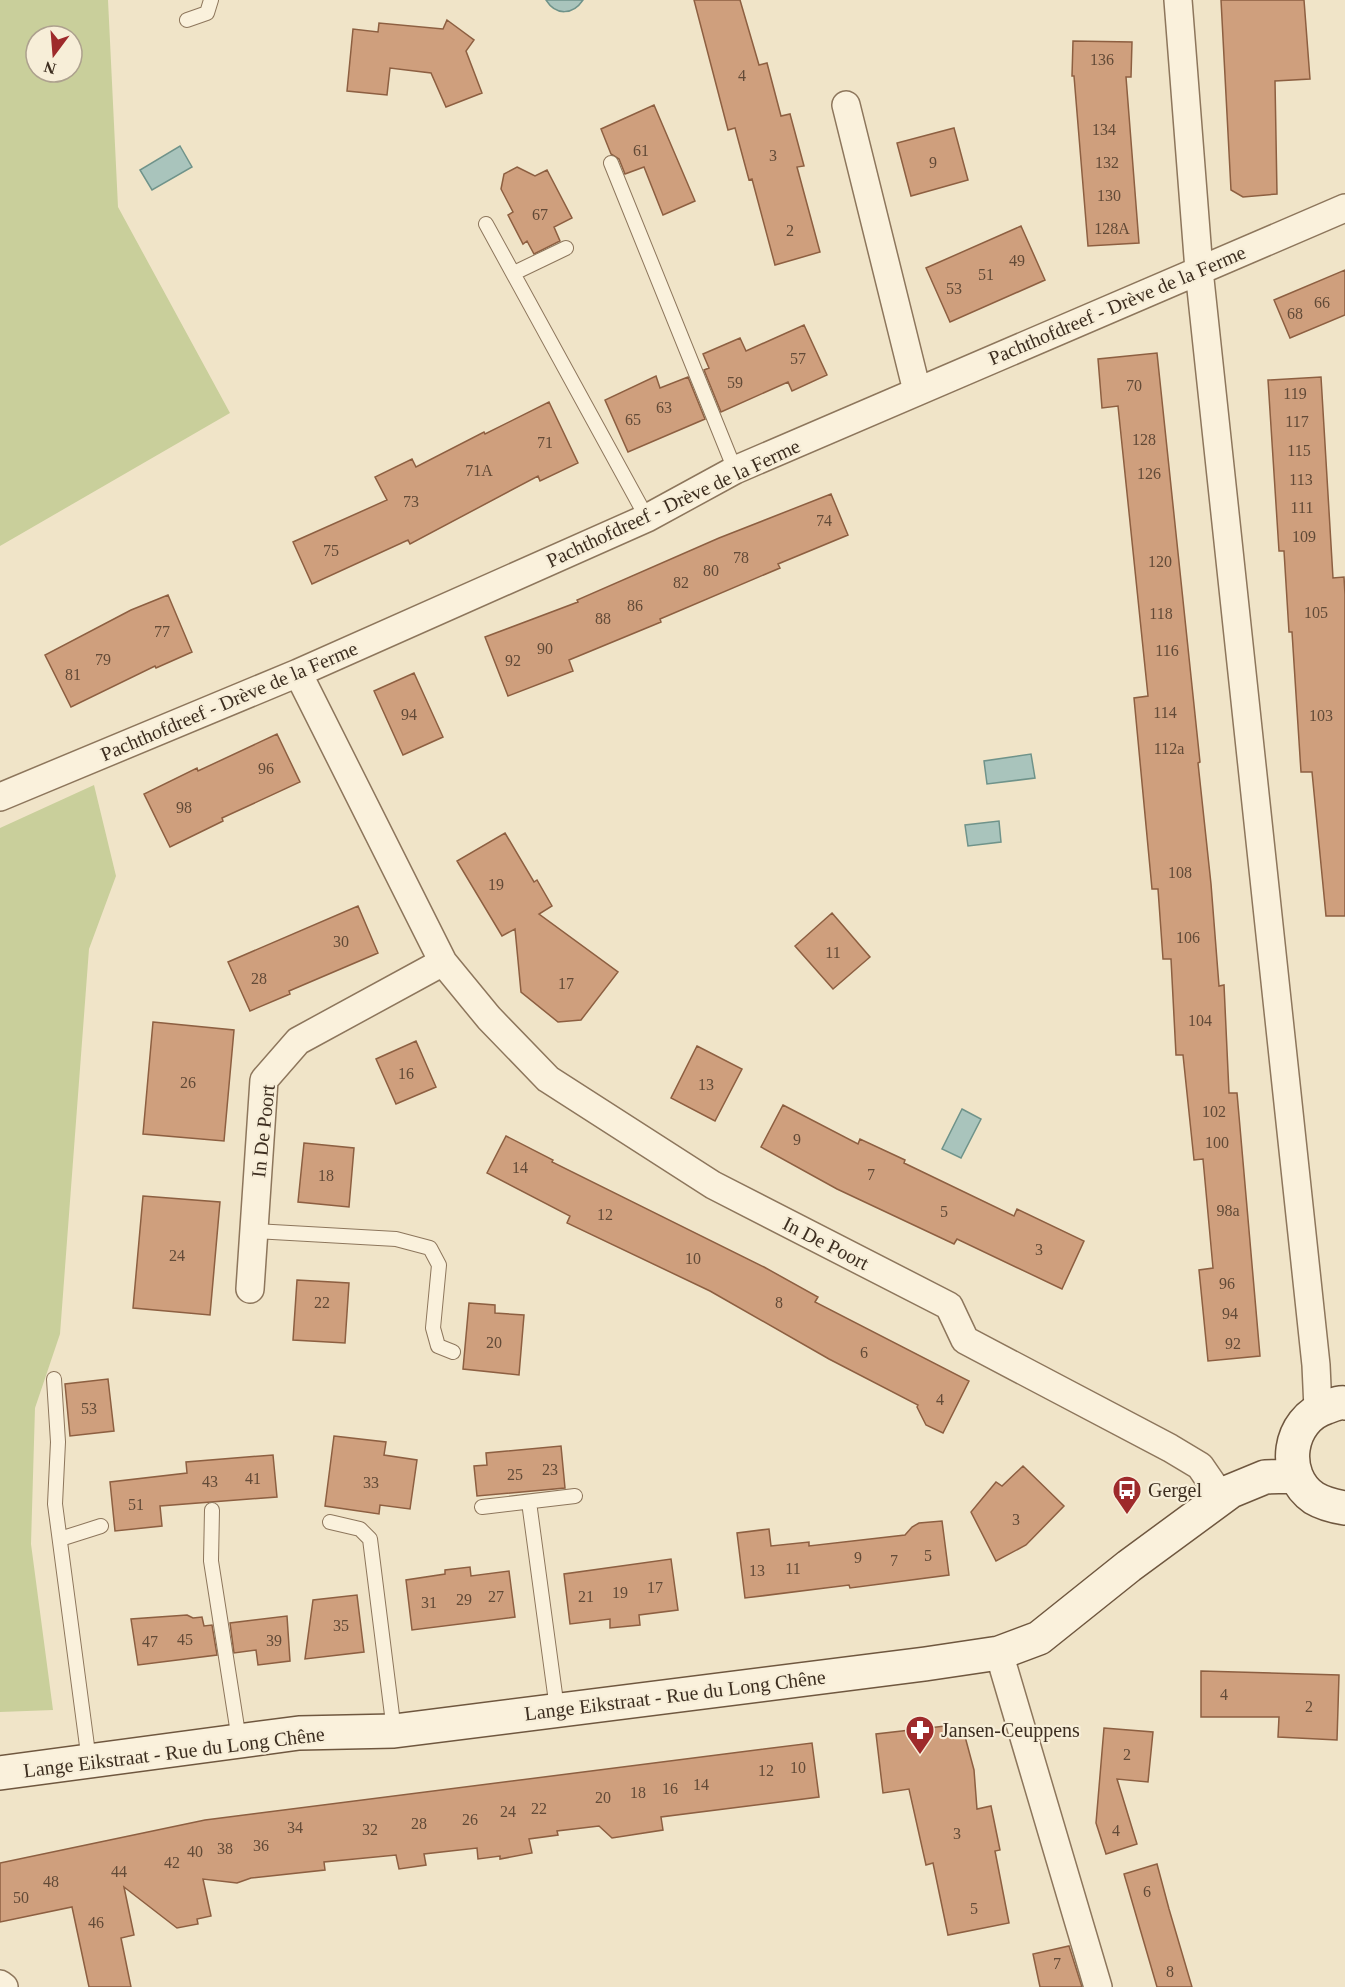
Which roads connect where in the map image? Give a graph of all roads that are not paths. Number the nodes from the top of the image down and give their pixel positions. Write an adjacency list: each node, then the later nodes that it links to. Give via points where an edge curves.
1 (211, 0): 3 (lane, via 207,13)
2 (1178, 0): 9 (street)
3 (187, 20)
4 (846, 105): 11 (street)
5 (611, 163): 12 (lane)
6 (1345, 208): 9 (street, Pachthofdreef - Drève de la Ferme)
7 (486, 224): 10 (lane)
8 (566, 248): 10 (lane)
9 (1199, 270): 11 (street, Pachthofdreef - Drève de la Ferme); 21 (street, via 1315,1353)
10 (514, 273): 13 (lane)
11 (917, 391): 12 (street, Pachthofdreef - Drève de la Ferme)
12 (735, 470): 13 (street, Pachthofdreef - Drève de la Ferme)
13 (647, 518): 14 (street, Pachthofdreef - Drève de la Ferme)
14 (298, 673): 15 (street, Pachthofdreef - Drève de la Ferme); 16 (street, In De Poort)
15 (0, 796)
16 (443, 962): 17 (street, In De Poort, via 298,1041 264,1080); 24 (street, In De Poort, via 489,1018 548,1079 713,1185 949,1306 965,1340 1200,1466)
17 (255, 1231): 18 (street, In De Poort); 19 (lane, via 396,1239 430,1248 439,1265 433,1328 438,1346)
18 (250, 1289)
19 (453, 1352)
20 (54, 1379): 31 (lane, via 58,1442 55,1503)
21 (1332, 1406): 22 (main road, via 1305,1421 1296,1435 1292,1453)
22 (1296, 1476): 24 (main road, Lange Eikstraat - Rue du Long Chêne, via 1265,1477); 27 (main road, via 1312,1497)
23 (575, 1496): 25 (lane)
24 (1222, 1498): 32 (main road, Lange Eikstraat - Rue du Long Chêne, via 1039,1638)
25 (529, 1502): 26 (lane); 33 (lane)
26 (482, 1508)
27 (1345, 1508)
28 (212, 1510): 35 (lane, via 211,1561)
29 (330, 1522): 34 (lane, via 360,1529 370,1539)
30 (101, 1526): 31 (lane)
31 (60, 1539): 36 (lane)
32 (999, 1653): 33 (main road, Lange Eikstraat - Rue du Long Chêne); 40 (street)
33 (557, 1710): 34 (main road, Lange Eikstraat - Rue du Long Chêne)
34 (394, 1731): 35 (main road, Lange Eikstraat - Rue du Long Chêne, via 299,1733)
35 (239, 1740): 36 (main road, Lange Eikstraat - Rue du Long Chêne)
36 (89, 1762): 37 (main road, Lange Eikstraat - Rue du Long Chêne)
37 (0, 1773)
38 (0, 1984): 39 (street)
39 (4, 1987)
40 (1098, 1987)

